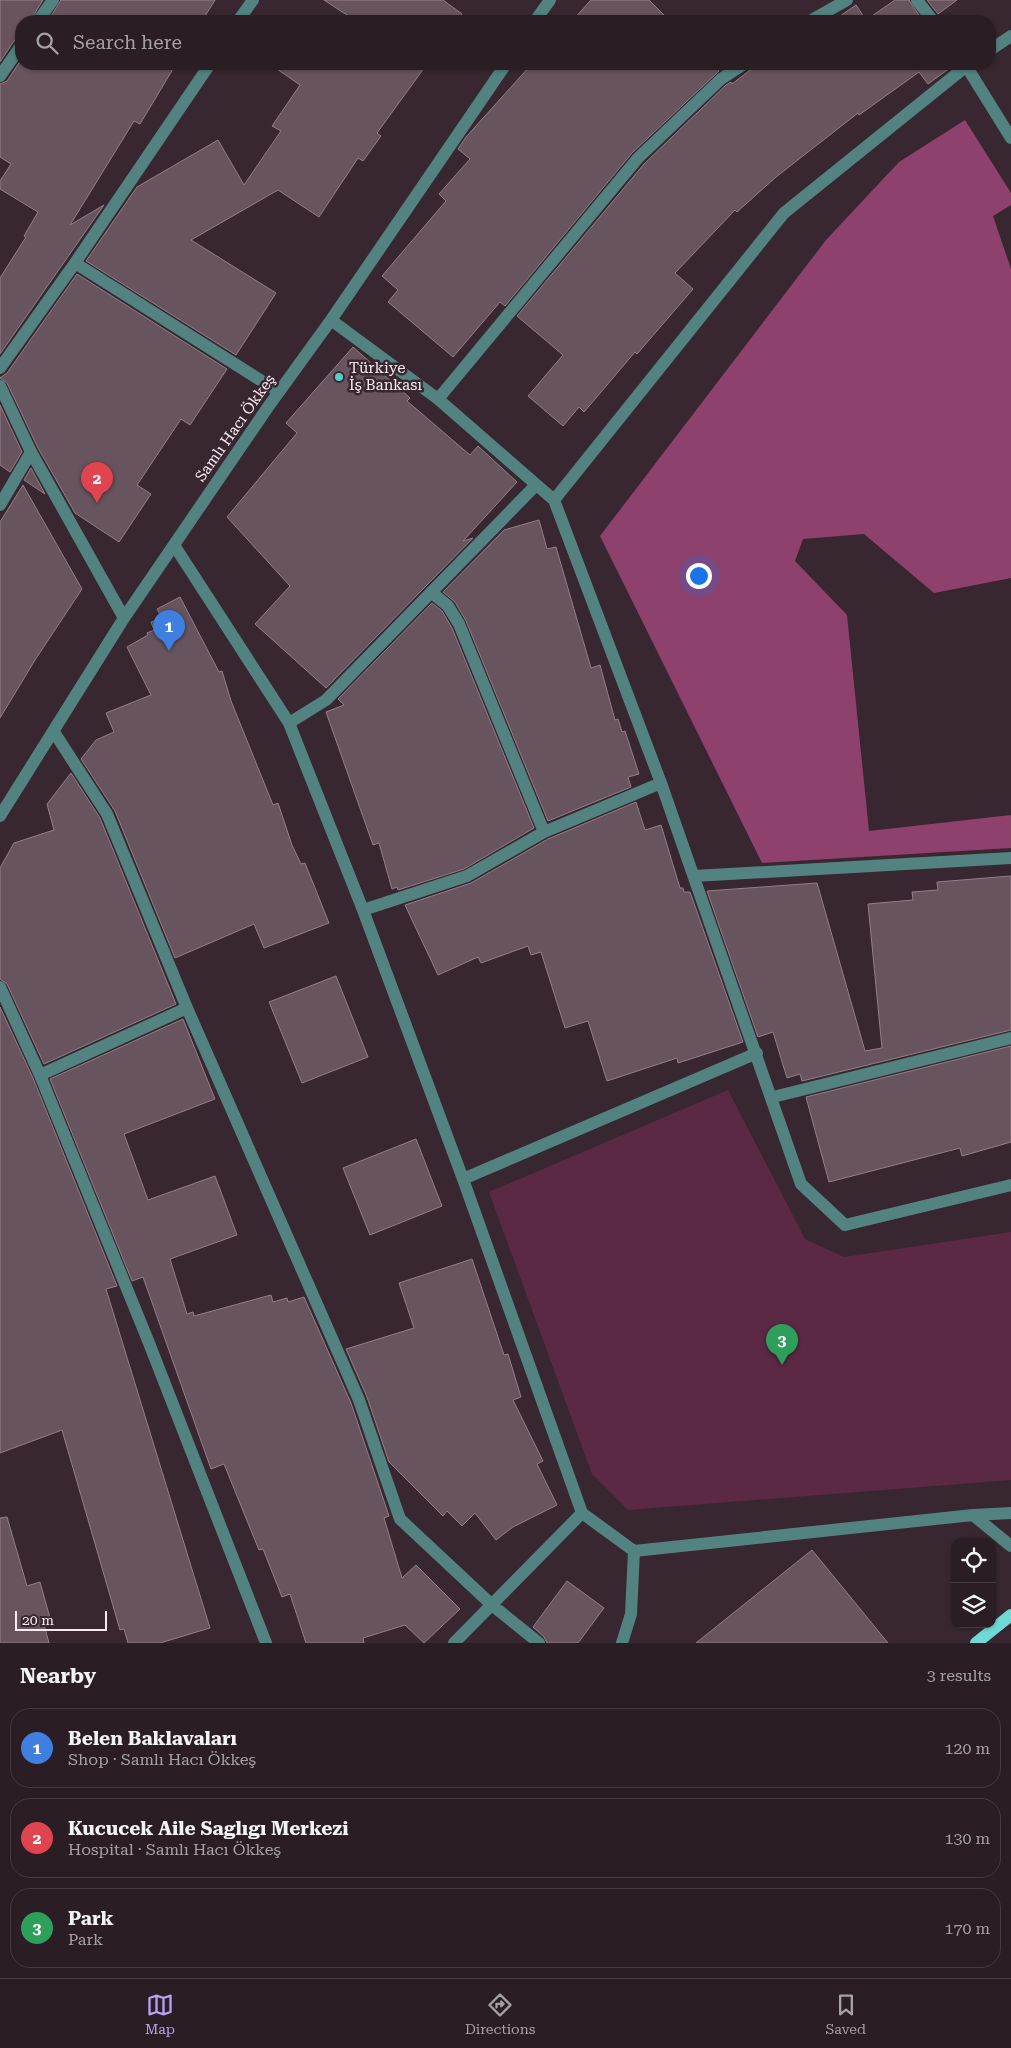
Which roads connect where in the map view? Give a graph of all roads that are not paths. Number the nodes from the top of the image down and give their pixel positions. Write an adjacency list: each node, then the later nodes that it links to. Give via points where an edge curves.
1 (53, 0): 6 (street)
2 (253, 0): 7 (street)
3 (847, 0): 9 (street)
4 (917, 0): 10 (street)
5 (547, 1): 8 (street)
6 (42, 15)
7 (242, 15)
8 (539, 15)
9 (821, 15)
10 (928, 15)
11 (1011, 36): 12 (street)
12 (996, 46)
13 (15, 55): 19 (street)
14 (206, 70): 21 (street)
15 (502, 70): 22 (street, Samlı Hacı Ökkeş)
16 (735, 70): 26 (street, via 721,79 638,158)
17 (959, 70): 29 (street, via 784,214)
18 (970, 70): 20 (street)
19 (0, 76)
20 (1011, 138)
21 (75, 263): 23 (street); 25 (street)
22 (331, 320): 25 (street, Samlı Hacı Ökkeş); 26 (street)
23 (0, 368)
24 (0, 386): 27 (street)
25 (279, 392): 31 (street, Samlı Hacı Ökkeş)
26 (438, 399): 28 (street)
27 (31, 452): 30 (street); 33 (street)
28 (536, 485): 29 (street); 32 (street)
29 (554, 500): 36 (street)
30 (0, 504)
31 (174, 545): 33 (street, Samlı Hacı Ökkeş); 34 (street)
32 (431, 592): 34 (street, via 326,700); 38 (street, via 448,606 458,624)
33 (124, 618): 35 (street, Samlı Hacı Ökkeş)
34 (289, 723): 41 (street)
35 (54, 732): 37 (street, Samlı Hacı Ökkeş); 43 (street, via 107,814)
36 (661, 783): 38 (street); 40 (street)
37 (0, 816)
38 (544, 832): 41 (street, via 467,876)
39 (1011, 858): 40 (street)
40 (694, 876): 45 (street)
41 (363, 910): 48 (street)
42 (0, 987): 46 (street)
43 (187, 1008): 46 (street); 55 (street, via 359,1400 400,1519)
44 (1011, 1038): 47 (street)
45 (758, 1053): 47 (street); 48 (street)
46 (40, 1075): 57 (street)
47 (773, 1097): 49 (street, via 802,1184 845,1225)
48 (463, 1179): 51 (street)
49 (1011, 1185)
50 (1011, 1513): 52 (street)
51 (582, 1514): 54 (street); 55 (street)
52 (972, 1515): 53 (street); 54 (street)
53 (1011, 1546)
54 (634, 1551): 60 (street, via 631,1614)
55 (492, 1605): 58 (street); 59 (street)
56 (1011, 1615): 61 (main road)
57 (266, 1643)
58 (454, 1643)
59 (539, 1643)
60 (622, 1643)
61 (976, 1643)

